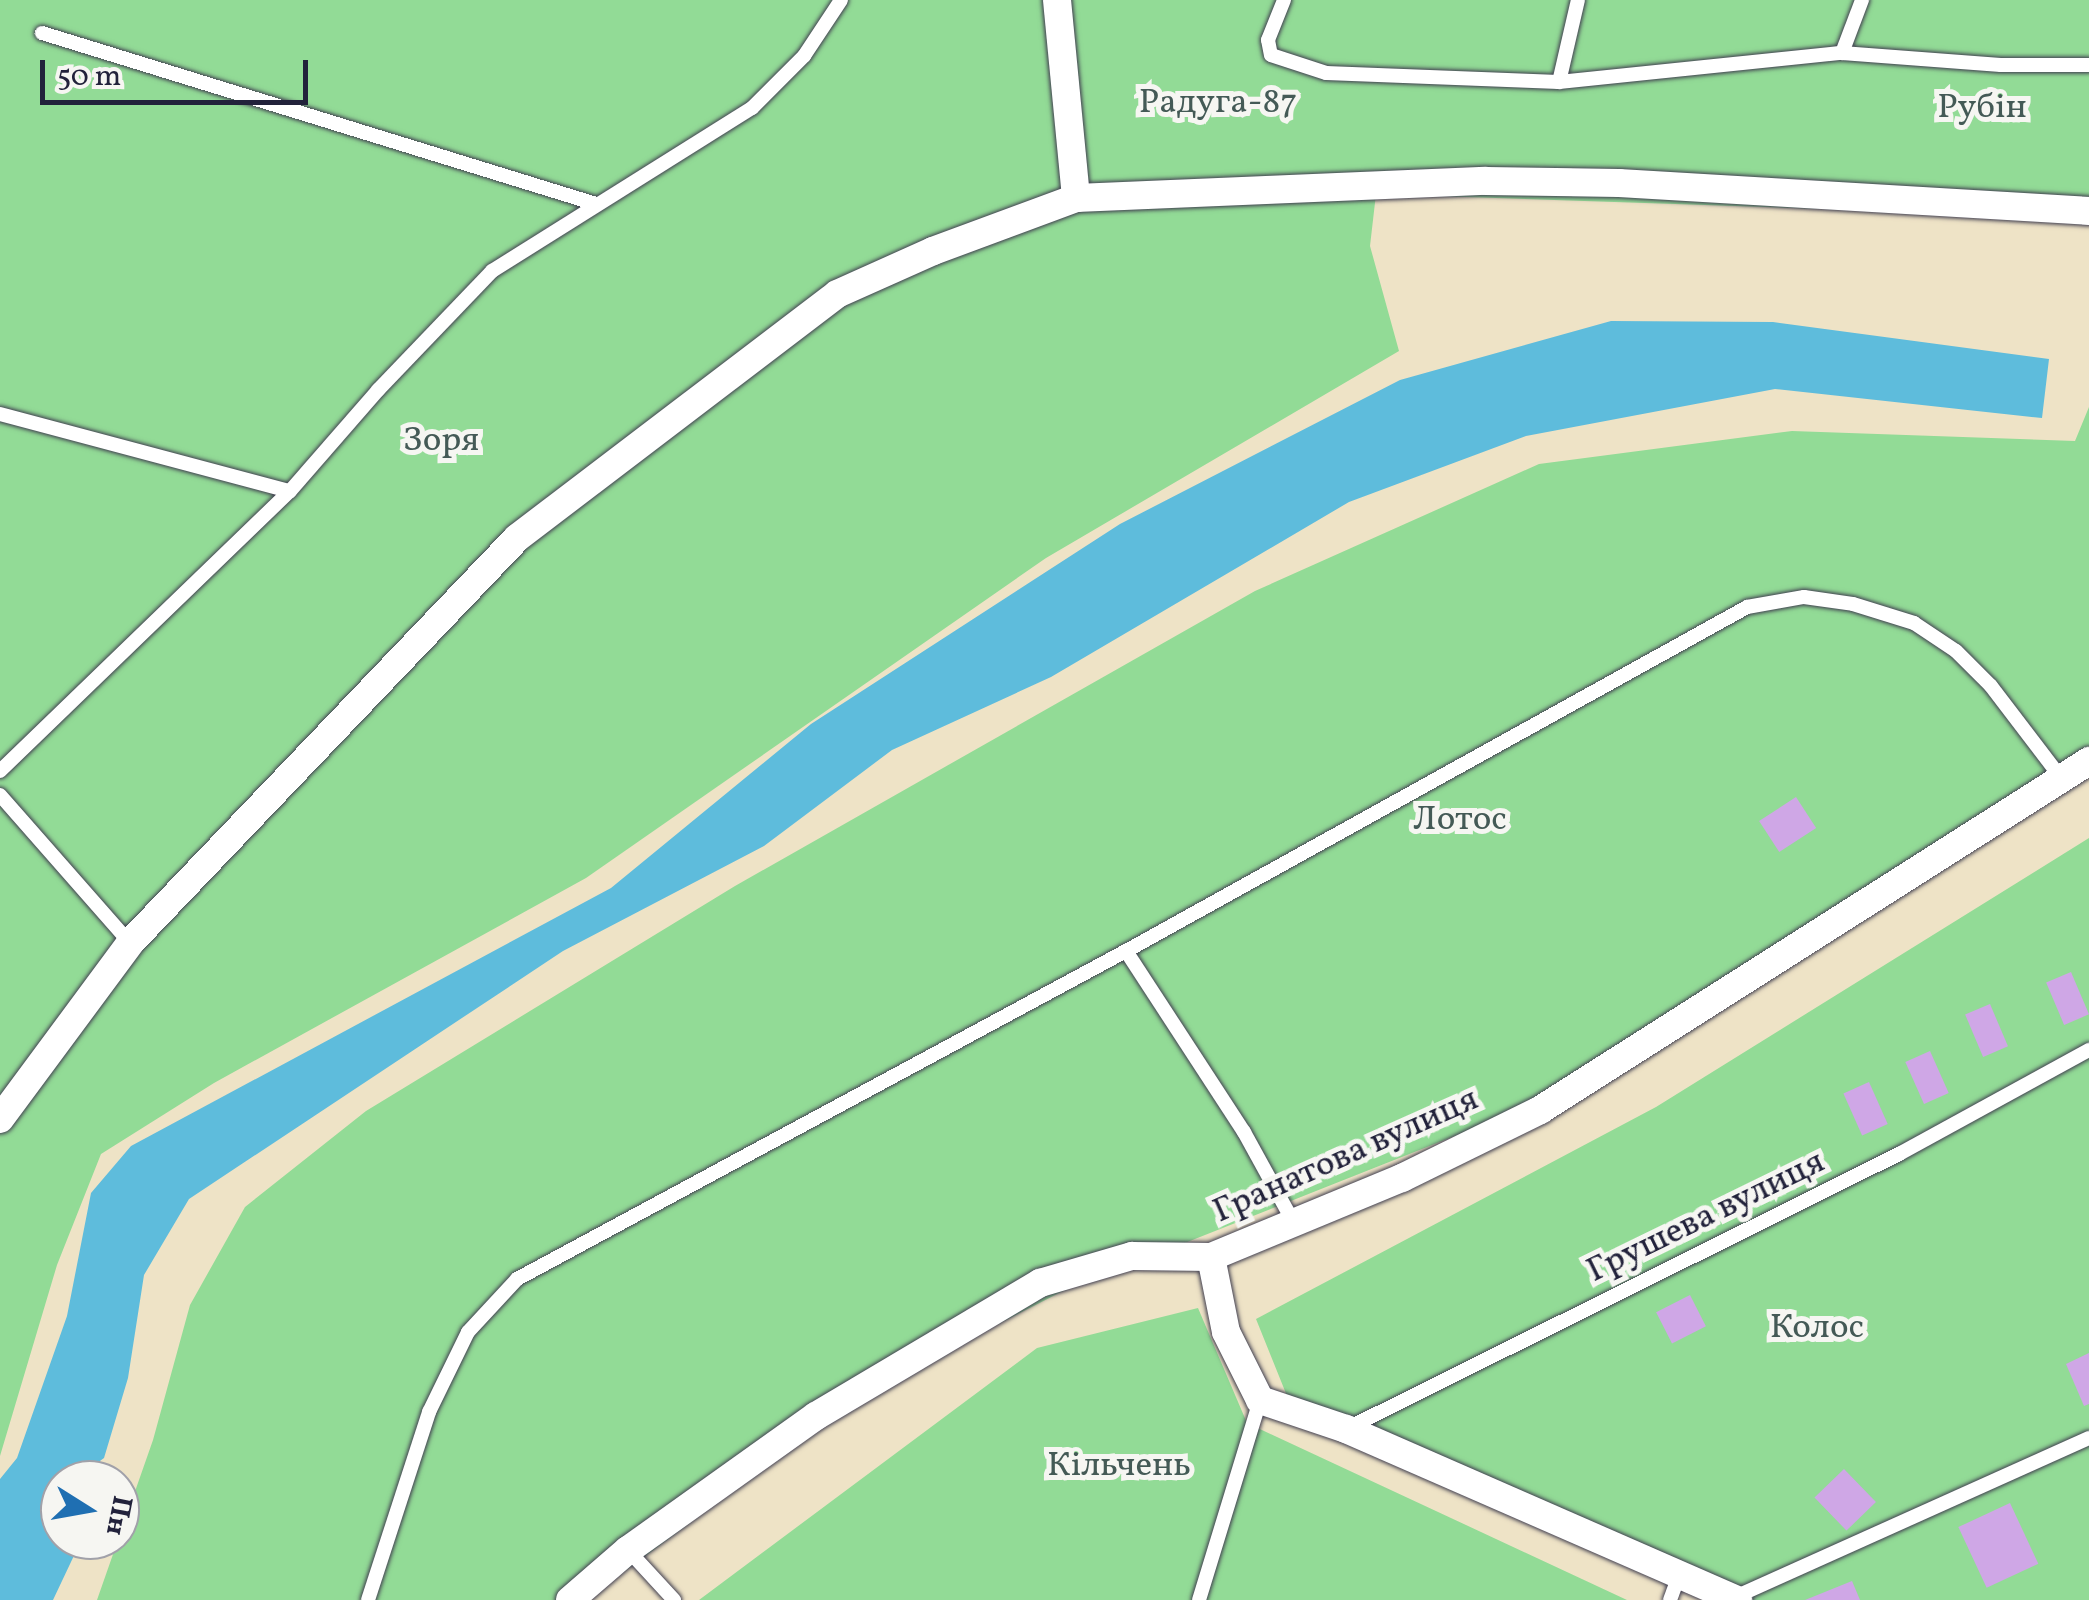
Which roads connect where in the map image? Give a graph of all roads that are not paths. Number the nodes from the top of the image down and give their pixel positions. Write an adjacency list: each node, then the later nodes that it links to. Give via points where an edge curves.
1 (841, 0): 11 (lane, via 804,56 752,108)
2 (1057, 0): 10 (street)
3 (1284, 0): 9 (lane, via 1268,40 1271,56 1326,73)
4 (1578, 0): 9 (lane)
5 (1862, 0): 7 (lane)
6 (42, 33): 11 (lane)
7 (1842, 52): 8 (lane); 9 (lane)
8 (2089, 65)
9 (1559, 82)
10 (1076, 198): 12 (street, via 1486,181); 19 (street, via 933,250 837,294 517,538)
11 (593, 204): 14 (lane, via 492,270)
12 (2089, 211)
13 (0, 414): 14 (lane)
14 (290, 491): 16 (lane)
15 (2089, 761): 17 (street, Гранатова вулиця)
16 (0, 771)
17 (2062, 778): 20 (lane, via 1991,686 1914,623 1804,597 1747,607); 23 (street, Гранатова вулиця, via 1540,1110 1402,1178)
18 (0, 794): 19 (lane)
19 (130, 943): 22 (street)
20 (1126, 950): 23 (lane); 31 (lane, via 518,1279 468,1332 437,1396)
21 (2089, 1050): 26 (lane, Грушева вулиця, via 1900,1154)
22 (0, 1119)
23 (1294, 1221): 24 (street, Гранатова вулиця)
24 (1211, 1257): 25 (street, via 1226,1332); 28 (street, Гранатова вулиця, via 1132,1256 1040,1283 816,1416)
25 (1260, 1400): 26 (street); 34 (lane)
26 (1346, 1429): 29 (street)
27 (2089, 1438): 30 (lane)
28 (628, 1550): 32 (street, Гранатова вулиця); 33 (lane)
29 (1675, 1587): 30 (street)
30 (1737, 1599)
31 (368, 1600)
32 (570, 1600)
33 (674, 1600)
34 (1199, 1600)

